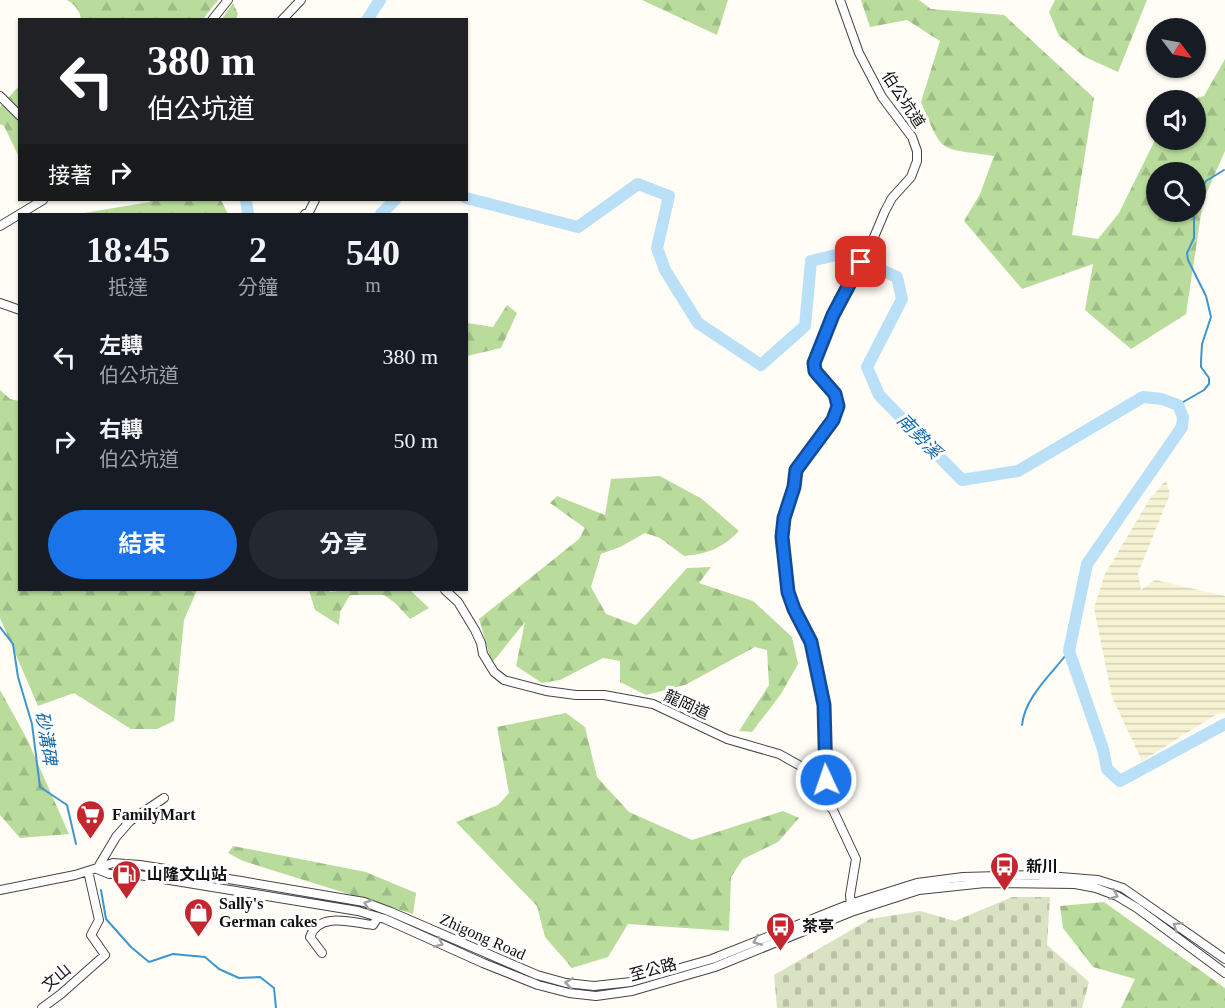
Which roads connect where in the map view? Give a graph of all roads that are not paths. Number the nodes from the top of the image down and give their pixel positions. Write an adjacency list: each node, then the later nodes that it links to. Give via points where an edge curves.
1 (228, 0): 4 (street)
2 (302, 0): 5 (street)
3 (840, 0): 16 (street, 伯公坑道, via 859,53 882,97 912,137 917,161 911,177 892,198 833,315 814,363 815,371 835,394 838,406 833,420 796,470 784,518 782,537 788,592 811,642 824,705 824,762)
4 (214, 18)
5 (284, 18)
6 (0, 96): 7 (street)
7 (18, 114)
8 (41, 201): 9 (street)
9 (22, 213)
10 (18, 215): 11 (street)
11 (0, 226)
12 (0, 303): 13 (street)
13 (18, 309)
14 (446, 591): 16 (street, 龍岡道, via 458,602 475,630 494,672 504,680 546,691 604,695 653,704 727,739 800,764)
15 (164, 798): 17 (street, via 130,821)
16 (833, 810): 21 (street, 龍岡道, via 856,859 849,895)
17 (92, 870): 18 (street, Zhigong Road, via 113,863 140,865); 19 (street, Zhigong Road); 20 (street, Zhigong Road); 28 (street, 文山, via 99,920 91,935 105,955)
18 (285, 888): 20 (street); 23 (street, Zhigong Road, one-way to 18, via 364,902)
19 (0, 891)
20 (284, 899): 22 (street, Zhigong Road, via 358,910)
21 (851, 908): 25 (street, one-way to 21, via 1123,888 1098,880 1035,875 963,877 917,883); 26 (street, one-way to 26, via 919,890 952,886 1035,882 1089,886 1137,908); 27 (street, 至公路, via 713,963)
22 (378, 917): 23 (street, Zhigong Road, one-way to 23); 24 (street, via 374,925 328,921 320,924 310,937)
23 (459, 947): 27 (street, Zhigong Road, via 566,984)
24 (322, 953)
25 (1225, 959)
26 (1225, 973)
27 (632, 987)
28 (42, 1008)

